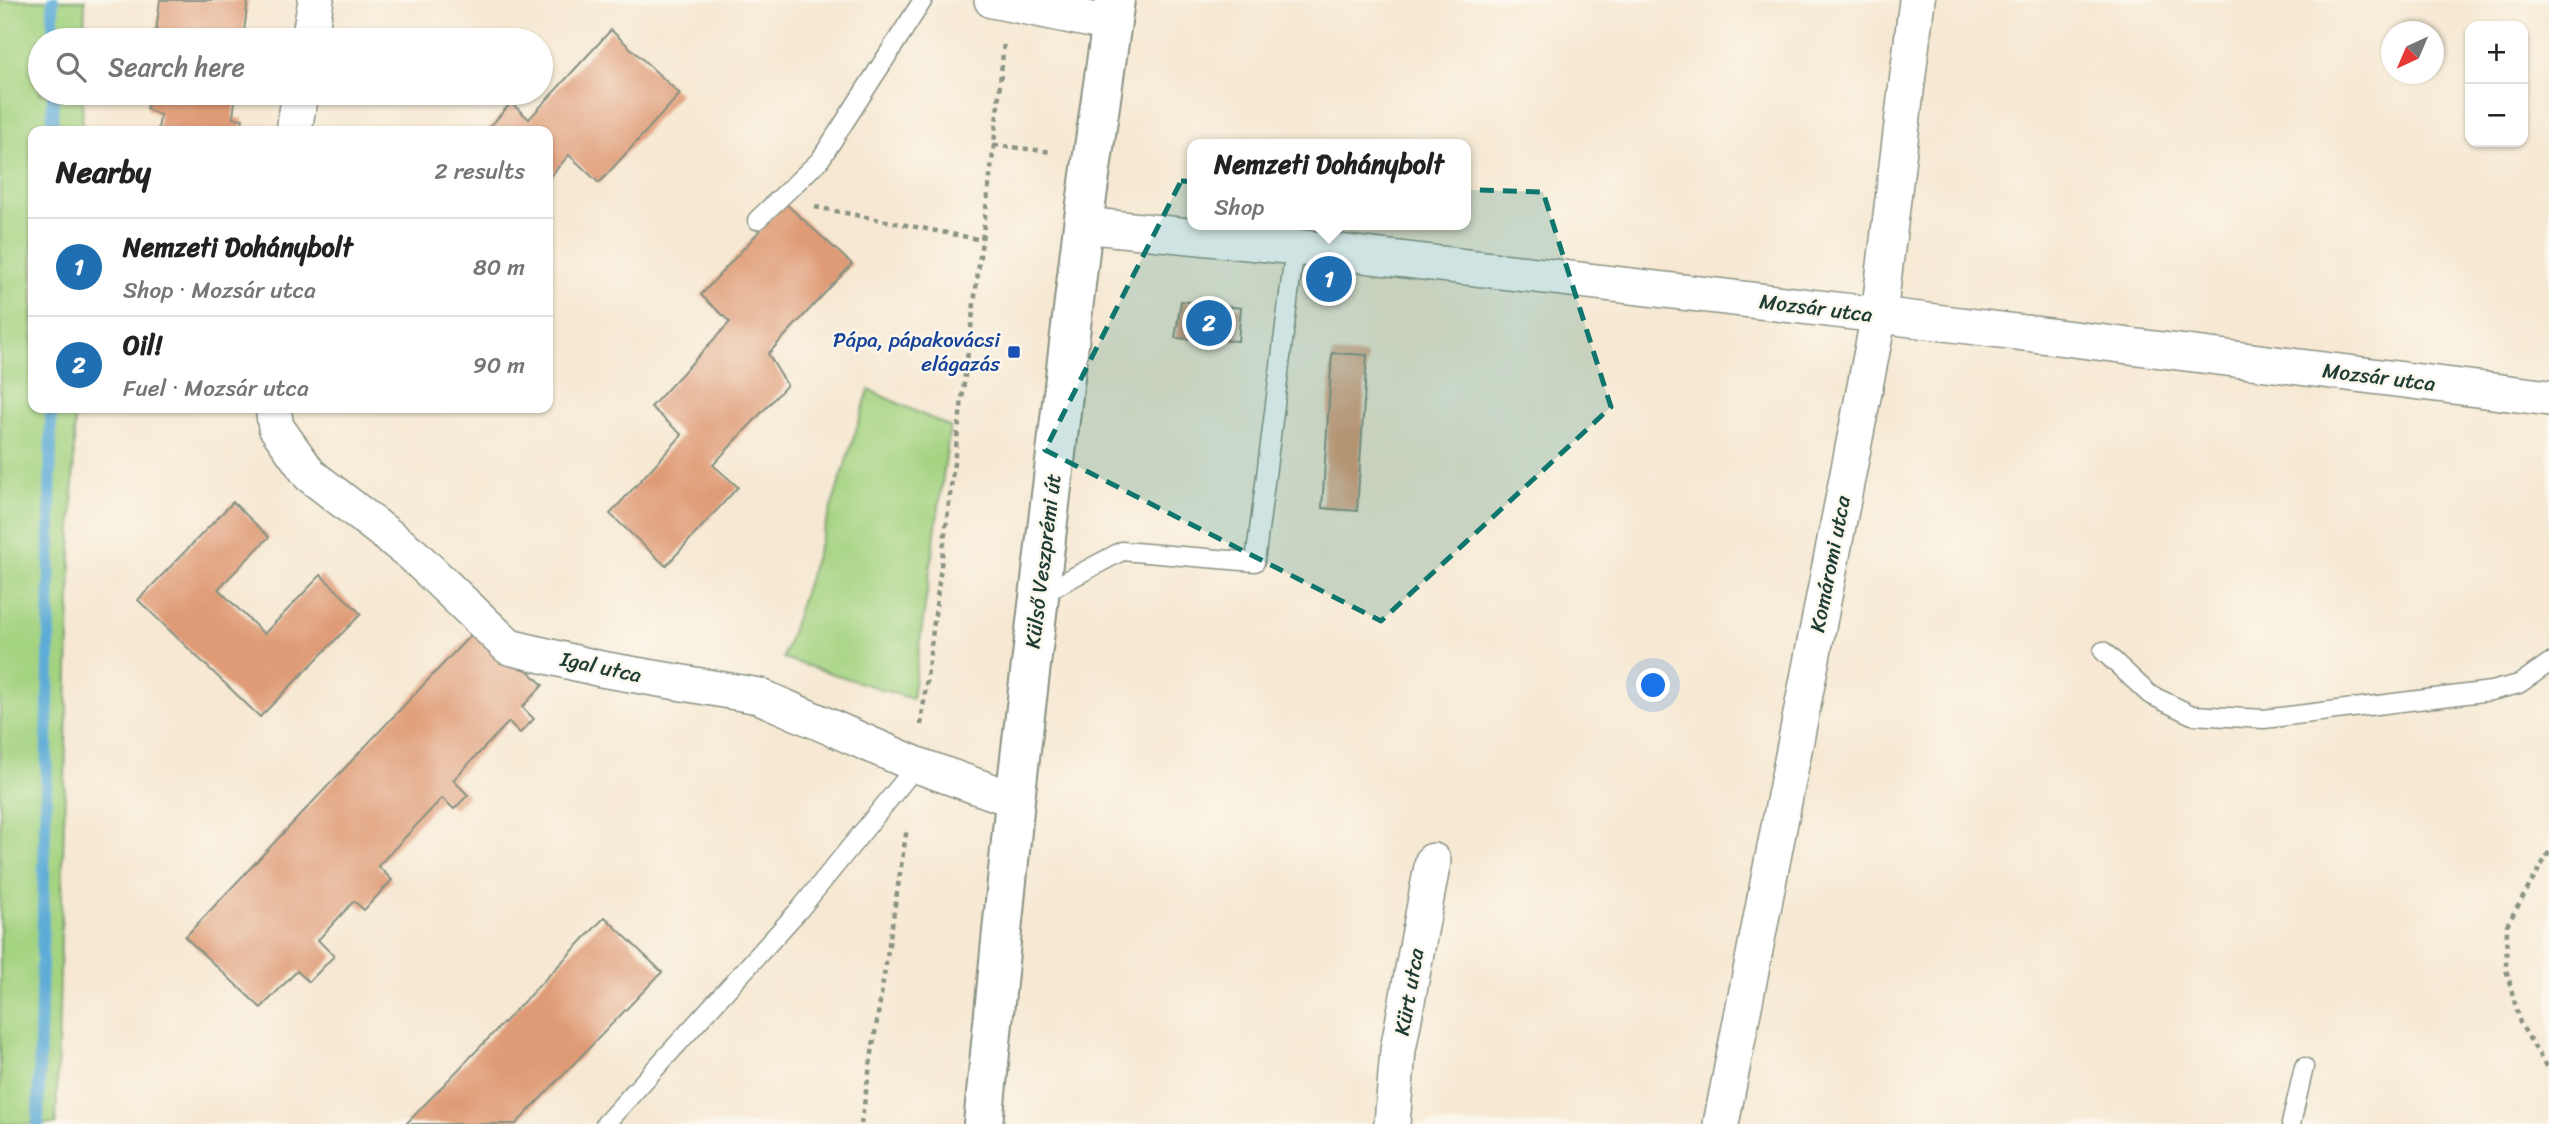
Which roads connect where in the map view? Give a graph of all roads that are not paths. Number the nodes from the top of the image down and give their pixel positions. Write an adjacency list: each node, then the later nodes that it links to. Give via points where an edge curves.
1 (316, 0): 6 (street)
2 (923, 0): 9 (lane, via 820,160)
3 (1917, 0): 12 (street, Komáromi utca)
4 (1000, 2): 5 (street)
5 (1113, 12): 10 (street, Külső Veszprémi út)
6 (311, 28)
7 (298, 105): 8 (street)
8 (295, 126)
9 (757, 220)
10 (1083, 225): 11 (street, Mozsár utca); 15 (street, Külső Veszprémi út)
11 (1294, 247): 12 (street, Mozsár utca); 15 (lane, via 1255,562 1122,551)
12 (1879, 315): 13 (street, Mozsár utca); 25 (street, Komáromi utca)
13 (2549, 398)
14 (274, 413): 18 (street, Igal utca, via 276,428 310,475 412,554 509,647 601,669 759,696)
15 (1038, 596): 19 (street, Külső Veszprémi út)
16 (2103, 651): 17 (lane, via 2149,694 2193,715 2264,719 2491,691 2519,684)
17 (2549, 663)
18 (916, 765): 19 (street, Igal utca); 22 (lane, via 800,909)
19 (1015, 800): 23 (street, Külső Veszprémi út)
20 (1433, 861): 24 (street, Kürt utca, via 1398,1050)
21 (2304, 1068): 26 (lane)
22 (605, 1124)
23 (984, 1124)
24 (1392, 1124)
25 (1721, 1124)
26 (2291, 1124)

